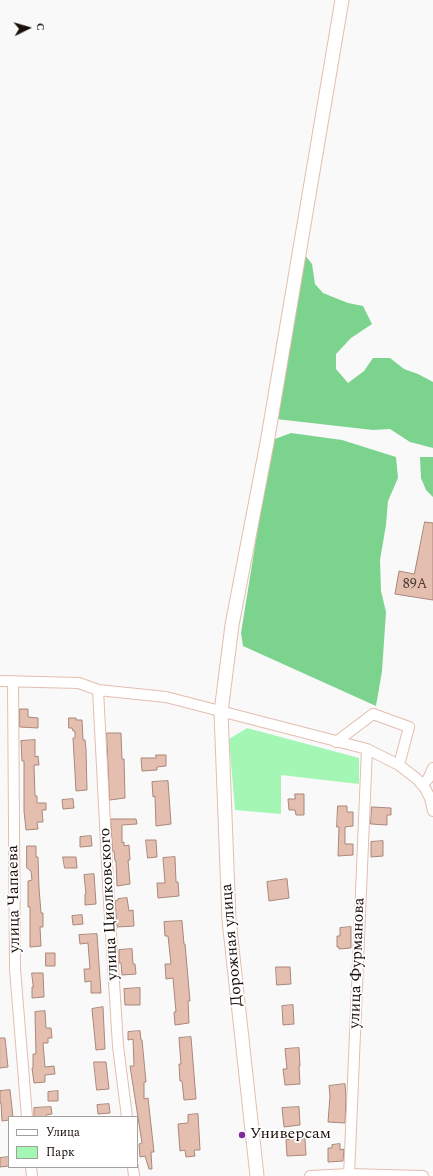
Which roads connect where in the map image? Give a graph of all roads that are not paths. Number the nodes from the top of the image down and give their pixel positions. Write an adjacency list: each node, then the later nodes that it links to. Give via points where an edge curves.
1 (342, 0): 5 (main road, Дорожная улица, via 268,435 232,625)
2 (0, 681): 3 (street)
3 (12, 681): 4 (street, via 79,683); 12 (street, улица Чапаева, via 15,969)
4 (98, 690): 5 (street, via 166,697); 13 (street, улица Циолковского, via 118,1046)
5 (221, 712): 6 (street); 15 (main road, Дорожная улица, via 229,920)
6 (336, 742): 7 (street); 8 (street, via 373,714 409,727)
7 (367, 749): 8 (street); 14 (street, улица Фурманова)
8 (399, 765): 10 (street)
9 (433, 768): 10 (street)
10 (422, 785): 11 (street, via 430,798)
11 (433, 810)
12 (27, 1116)
13 (127, 1116)
14 (349, 1175): 16 (street); 17 (street)
15 (257, 1176)
16 (310, 1176)
17 (423, 1176)

